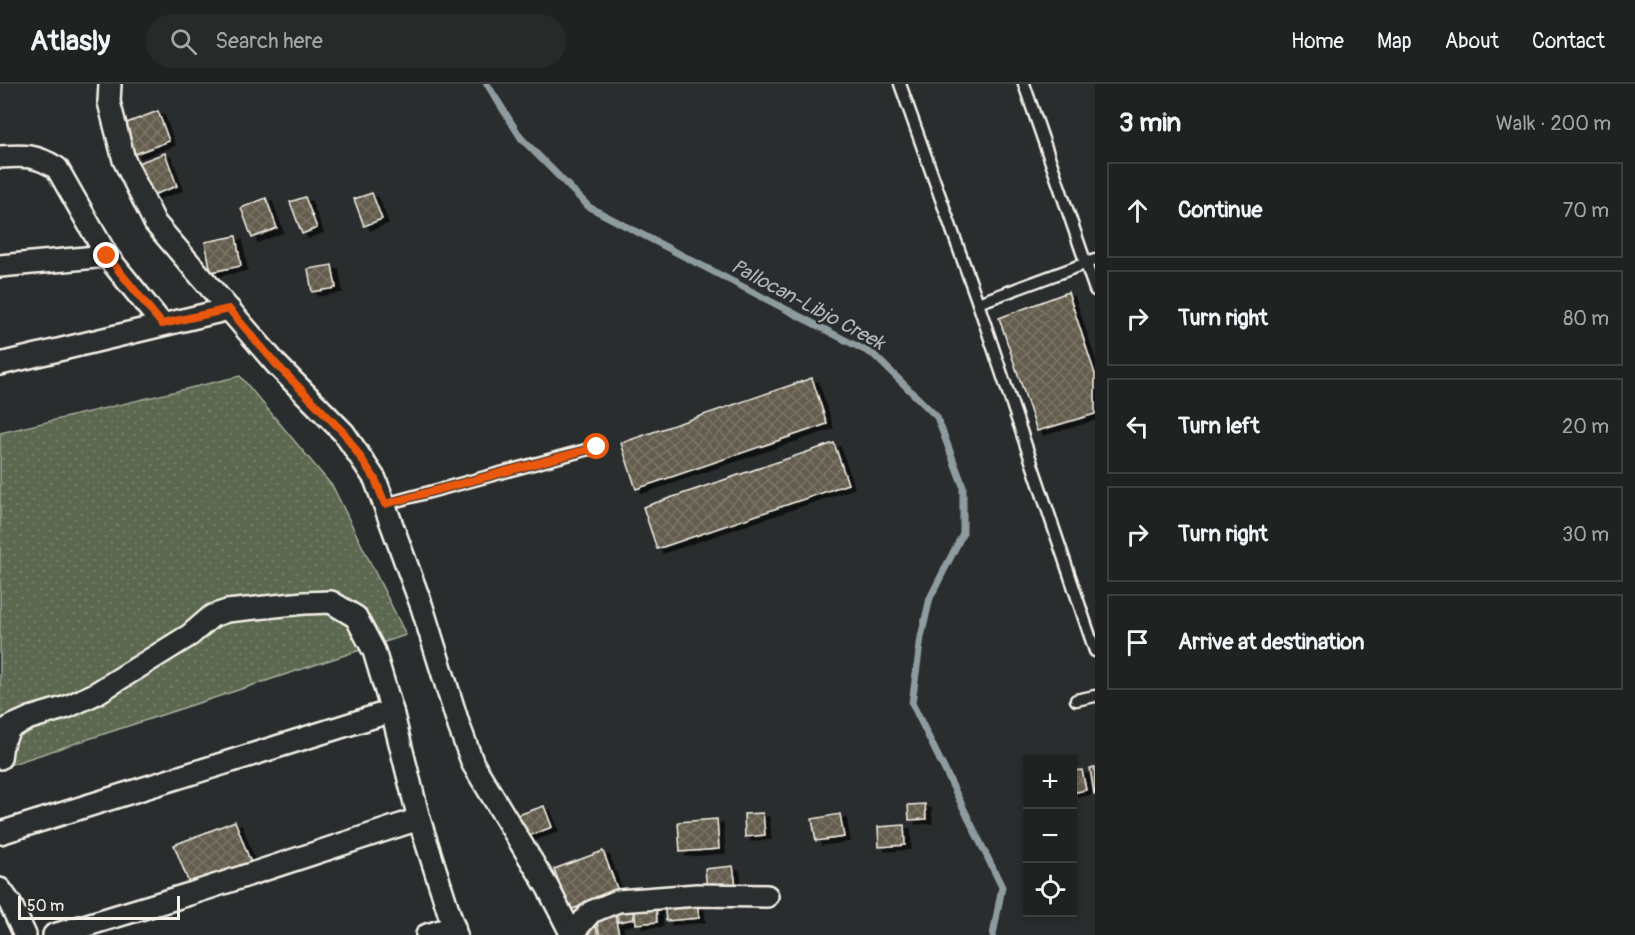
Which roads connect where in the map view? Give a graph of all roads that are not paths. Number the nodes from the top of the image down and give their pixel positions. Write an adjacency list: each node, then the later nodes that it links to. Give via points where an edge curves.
1 (110, 84): 10 (street, via 109,102 124,160 155,223)
2 (900, 84): 9 (lane)
3 (1024, 84): 6 (lane)
4 (0, 157): 5 (street, via 43,159 57,168)
5 (107, 256): 7 (street); 11 (street)
6 (1091, 262): 8 (lane); 9 (lane)
7 (0, 266)
8 (1095, 290)
9 (978, 303): 15 (lane)
10 (229, 309): 11 (street); 14 (street, via 344,433 375,479)
11 (162, 324): 12 (street)
12 (0, 364)
13 (597, 447): 14 (lane)
14 (385, 504): 25 (street, via 473,764)
15 (1095, 651)
16 (1095, 696): 17 (lane)
17 (1076, 700)
18 (392, 711): 19 (street, via 374,651 357,616 331,603 227,611 212,616 190,635 95,694 10,728); 20 (street); 21 (street)
19 (0, 759)
20 (419, 819): 24 (street); 27 (street)
21 (0, 833)
22 (0, 889): 26 (street)
23 (767, 896): 25 (street, via 697,895 618,901 591,912)
24 (455, 931): 28 (street)
25 (572, 934)
26 (25, 935)
27 (54, 935)
28 (428, 935)

